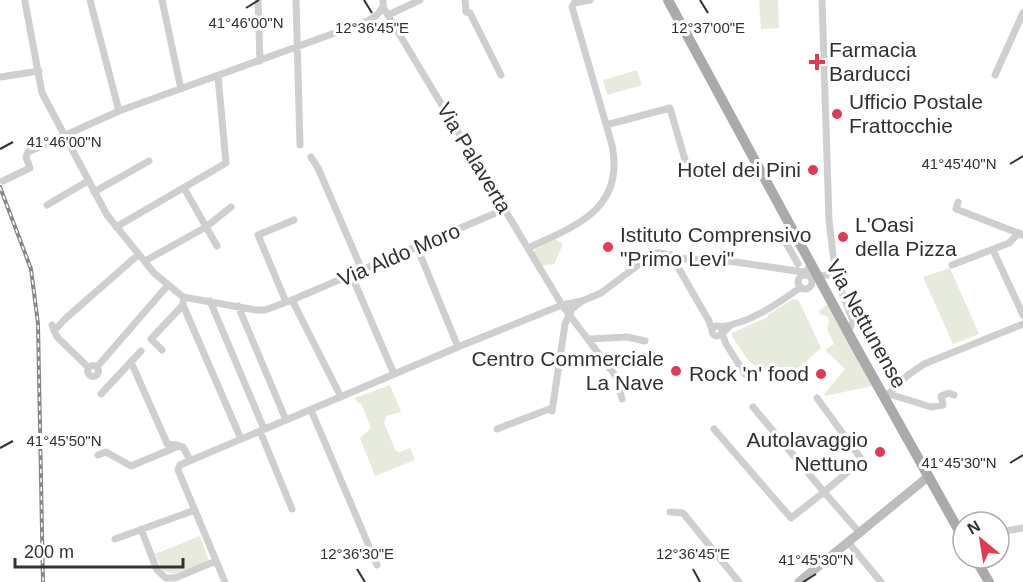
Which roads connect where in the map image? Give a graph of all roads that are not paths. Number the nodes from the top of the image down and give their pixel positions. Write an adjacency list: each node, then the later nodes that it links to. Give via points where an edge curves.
1 (90, 0): 22 (street)
2 (162, 0): 21 (street)
3 (258, 0): 15 (street)
4 (296, 0): 14 (street)
5 (420, 0): 13 (street)
6 (465, 0): 17 (street, via 466,12 470,13)
7 (590, 0): 23 (street, via 574,3 572,7)
8 (668, 0): 39 (main road, Via Nettunense)
9 (822, 0): 54 (street, via 830,220)
10 (25, 1): 16 (street, Via Aldo Moro)
11 (383, 3): 13 (street, Via Palaverta); 14 (street, via 377,15 368,21)
12 (1023, 13): 18 (street)
13 (388, 15): 36 (street, Via Palaverta)
14 (298, 47): 15 (street); 25 (street)
15 (260, 61): 19 (street)
16 (39, 71): 20 (street); 24 (street, Via Aldo Moro, via 42,93)
17 (501, 75)
18 (995, 75)
19 (218, 76): 21 (street); 31 (street, via 226,164)
20 (0, 77)
21 (181, 89): 22 (street)
22 (119, 111): 24 (street)
23 (606, 125): 27 (street, via 670,108); 44 (street, via 613,153 607,194 578,225)
24 (66, 135): 29 (street, Via Aldo Moro); 30 (street, via 27,153 29,170)
25 (300, 145)
26 (311, 158): 52 (street)
27 (685, 160)
28 (149, 161): 32 (street)
29 (88, 181): 32 (street, Via Aldo Moro); 34 (street)
30 (3, 182)
31 (184, 188): 38 (street); 40 (street)
32 (94, 192): 38 (street, Via Aldo Moro)
33 (958, 202): 41 (street, via 956,209)
34 (47, 205)
35 (231, 207): 40 (street)
36 (505, 209): 43 (street, Via Aldo Moro); 44 (street, Via Palaverta)
37 (294, 220): 58 (street, via 258,235)
38 (116, 226): 46 (street, Via Aldo Moro)
39 (790, 226): 49 (main road, Via Nettunense); 50 (street, via 782,236)
40 (206, 227): 42 (street); 48 (street)
41 (1021, 234): 45 (street)
42 (217, 246)
43 (417, 248): 52 (street, Via Aldo Moro); 70 (street)
44 (528, 248): 61 (street, Via Palaverta)
45 (993, 250): 51 (street); 64 (street)
46 (139, 254): 48 (street, Via Aldo Moro); 74 (street, via 53,328 57,337)
47 (671, 255): 49 (street, via 803,272); 59 (street, via 654,254 601,293); 66 (street)
48 (145, 261): 56 (street, Via Aldo Moro)
49 (810, 263): 55 (main road, Via Nettunense)
50 (798, 264)
51 (952, 266)
52 (362, 270): 53 (street, Via Aldo Moro)
53 (351, 274): 58 (street, Via Aldo Moro); 75 (street)
54 (836, 274): 55 (street); 67 (street, via 853,321)
55 (819, 279): 66 (street, via 774,306); 67 (main road, Via Nettunense)
56 (168, 285): 57 (street, Via Aldo Moro); 74 (street)
57 (183, 301): 60 (street, Via Aldo Moro); 71 (street, via 151,339); 90 (street)
58 (289, 301): 62 (street, Via Aldo Moro, via 261,310); 81 (street)
59 (582, 301): 61 (street); 63 (street)
60 (210, 302): 62 (street, Via Aldo Moro); 89 (street)
61 (562, 305): 63 (street, Via Palaverta); 70 (street)
62 (238, 306): 86 (street)
63 (569, 315): 68 (street, Via Palaverta); 87 (street, via 552,410)
64 (1023, 315)
65 (1023, 324): 80 (street, via 927,363)
66 (718, 330): 76 (street)
67 (848, 333): 80 (main road, Via Nettunense)
68 (590, 339): 69 (street); 83 (street, Via Palaverta, via 619,381)
69 (645, 341)
70 (458, 347): 75 (street)
71 (162, 350)
72 (141, 351): 73 (street)
73 (131, 362): 77 (street); 91 (street, via 167,444)
74 (97, 371): 77 (street)
75 (394, 374): 81 (street)
76 (745, 374)
77 (110, 385): 78 (street)
78 (101, 394)
79 (954, 395): 80 (street, via 941,396 943,405 931,407)
80 (886, 396): 94 (main road, Via Nettunense)
81 (340, 397): 85 (street)
82 (817, 398): 95 (street, via 862,460)
83 (622, 399)
84 (753, 407): 95 (street)
85 (311, 410): 86 (street); 105 (street)
86 (286, 420): 89 (street)
87 (497, 429)
88 (714, 429): 95 (street, via 791,518)
89 (262, 430): 90 (street); 96 (street)
90 (241, 439): 93 (street)
91 (179, 446): 92 (street, via 131,466 106,452); 93 (street)
92 (98, 456)
93 (190, 460): 97 (street, via 178,467)
94 (929, 476): 99 (main road, Via Nettunense); 101 (main road)
95 (824, 492): 101 (street)
96 (292, 509)
97 (195, 510): 100 (street); 104 (street)
98 (670, 512): 107 (street, via 683,513)
99 (951, 516)
100 (141, 529): 102 (street); 104 (street, via 157,570 166,578 176,578)
101 (859, 532): 103 (main road)
102 (115, 539)
103 (848, 542): 108 (main road); 109 (street)
104 (216, 561): 106 (street)
105 (377, 565)
106 (225, 582)
107 (740, 582)
108 (799, 582)
109 (881, 582)

